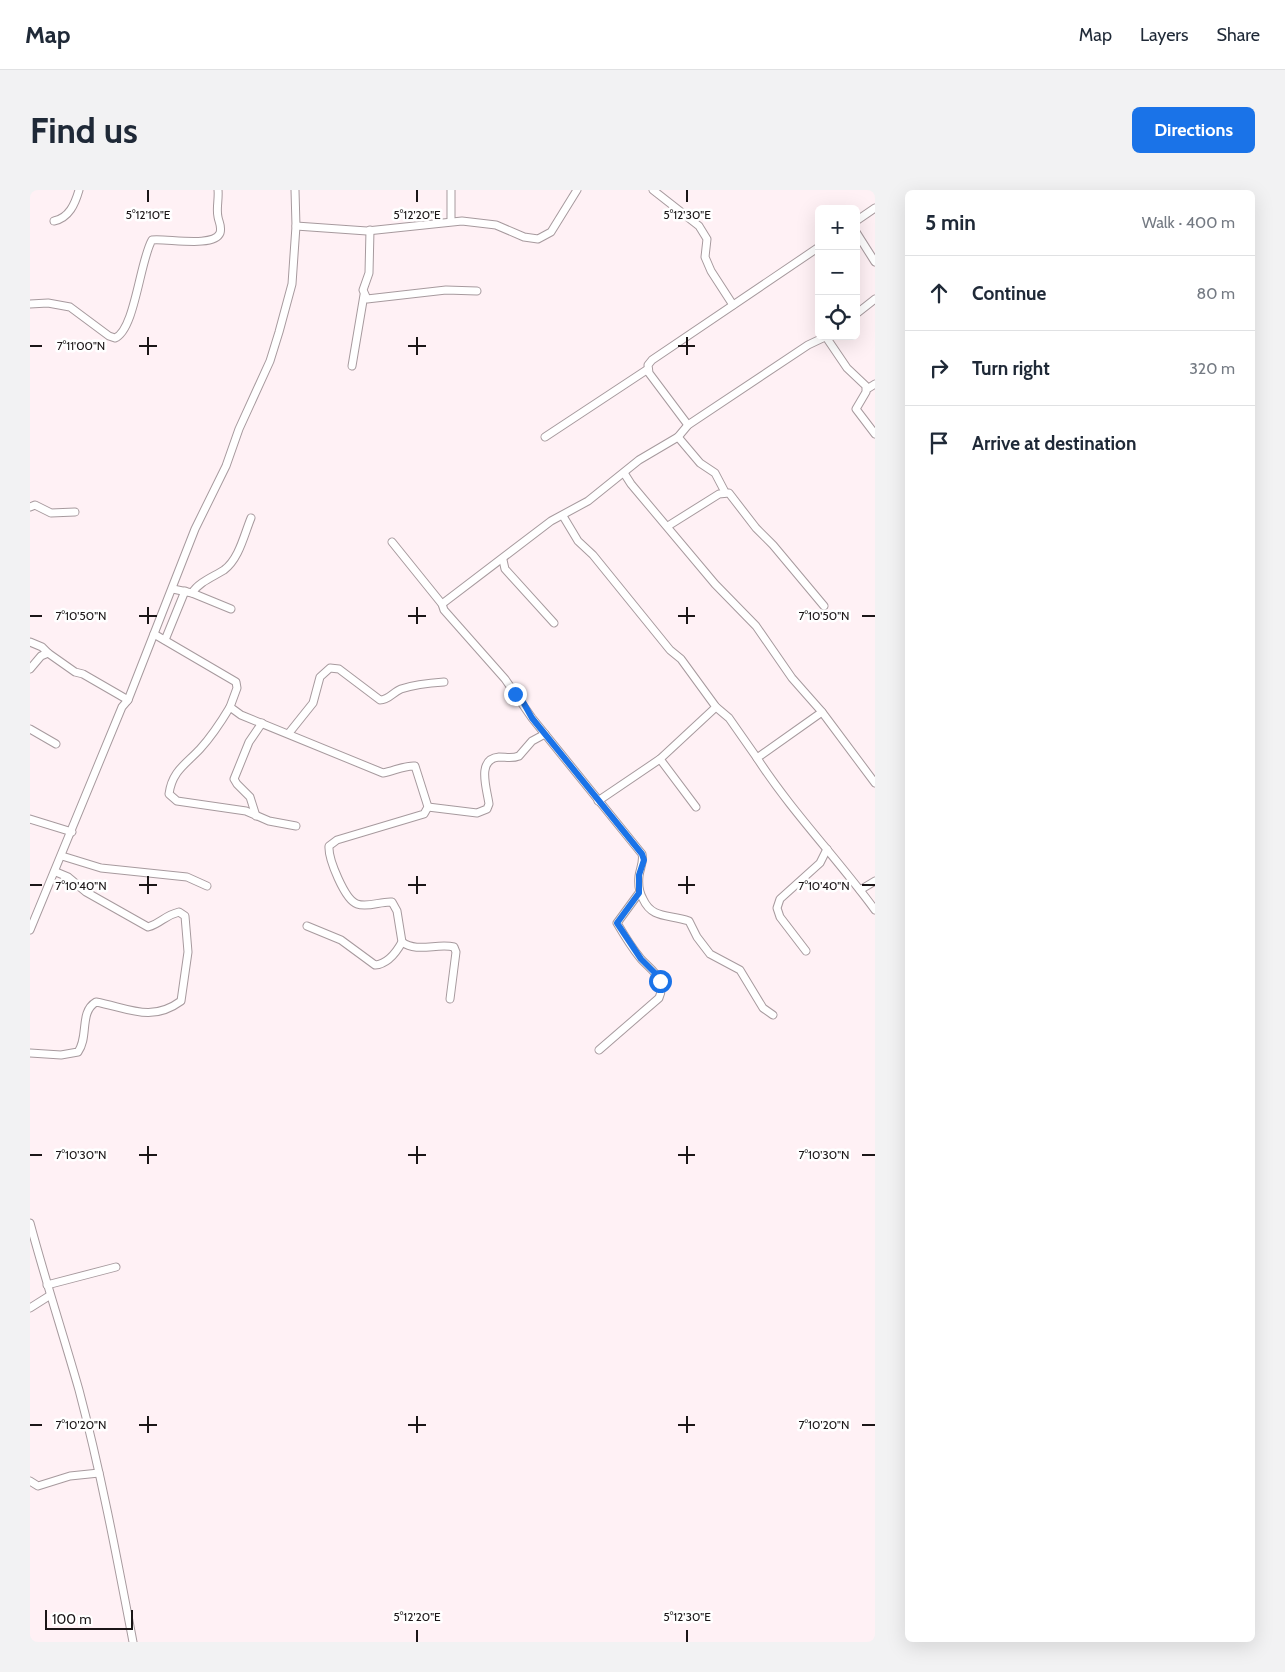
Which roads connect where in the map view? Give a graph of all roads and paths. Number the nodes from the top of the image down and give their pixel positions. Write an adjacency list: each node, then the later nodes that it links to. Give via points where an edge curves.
1 (79, 190): 10 (street, via 70,211)
2 (218, 190): 21 (street, via 217,217 221,226 215,238 205,241 152,240 140,271 140,285 128,322 119,337 109,336 70,307)
3 (295, 190): 11 (street)
4 (451, 190): 9 (street)
5 (577, 190): 9 (street, via 551,232 538,239 524,238 496,225)
6 (653, 190): 22 (street, via 699,226 707,239 705,257 711,271)
7 (875, 208): 8 (street)
8 (860, 218)
9 (451, 221): 13 (street)
10 (54, 222)
11 (296, 226): 12 (street); 43 (street, via 292,284 270,361 226,466 202,513)
12 (358, 230): 13 (street); 15 (street)
13 (370, 230): 15 (street)
14 (860, 238): 17 (street)
15 (370, 242): 19 (street)
16 (815, 250): 22 (street)
17 (875, 262)
18 (477, 291): 19 (street, via 446,290 370,300)
19 (364, 295): 26 (street)
20 (875, 299): 23 (street)
21 (30, 304)
22 (733, 305): 27 (street, via 652,360)
23 (860, 311)
24 (819, 340): 30 (street)
25 (828, 340): 29 (street, via 847,368)
26 (352, 366)
27 (648, 369): 30 (street); 32 (street)
28 (875, 384): 29 (street)
29 (867, 389): 31 (street, via 856,409)
30 (688, 425): 33 (street)
31 (875, 434)
32 (545, 437)
33 (678, 437): 34 (street); 35 (street, via 700,463 714,473)
34 (624, 473): 38 (street); 40 (street)
35 (725, 492): 40 (street); 46 (street)
36 (30, 507): 37 (street, via 35,505 51,513)
37 (75, 512)
38 (563, 516): 42 (street, via 551,521); 57 (street, via 578,541 670,650 682,659)
39 (251, 518): 44 (street, via 235,558 225,569)
40 (668, 526): 58 (street, via 715,584 756,626 792,678)
41 (392, 542): 45 (street)
42 (503, 560): 45 (street); 48 (street, via 505,569)
43 (173, 589): 44 (street); 49 (street)
44 (188, 592): 47 (street); 50 (street)
45 (442, 604): 62 (street, via 505,678)
46 (824, 606)
47 (231, 609)
48 (554, 623)
49 (154, 634): 50 (street); 55 (street)
50 (165, 640): 56 (street, via 236,682)
51 (30, 642): 52 (street)
52 (48, 653): 53 (street); 55 (street, via 75,672)
53 (30, 669)
54 (444, 682): 61 (street, via 418,683 380,700 339,669 330,668 320,677 308,711)
55 (128, 700): 73 (street, via 122,707)
56 (230, 707): 59 (street, via 240,715); 70 (street, via 198,751 175,775 170,794 178,801 246,811)
57 (716, 707): 64 (street, via 729,718); 65 (street)
58 (822, 712): 64 (street); 66 (street)
59 (262, 723): 61 (street); 70 (street, via 249,742 234,779 250,797)
60 (30, 729): 63 (street)
61 (289, 733): 68 (street, via 383,773 415,766)
62 (545, 734): 67 (street); 68 (street, via 532,741 519,756 490,758 484,773 487,809 477,813)
63 (56, 744)
64 (757, 758): 74 (street, via 778,790)
65 (660, 759): 67 (street); 69 (street)
66 (875, 783)
67 (598, 801): 80 (street, via 642,854)
68 (428, 807): 84 (street, via 416,818 337,840 328,846 330,859 349,899 358,904 392,902 397,910)
69 (696, 807)
70 (256, 816): 72 (street)
71 (30, 819): 73 (street)
72 (296, 826)
73 (72, 832): 75 (street)
74 (827, 849): 79 (street); 85 (street, via 820,863 780,899 777,908 780,917)
75 (62, 856): 76 (street); 78 (street, via 101,868 187,877)
76 (56, 872): 83 (street); 89 (street, via 148,927 156,925 166,915 179,912 185,916 188,952 181,1001 173,1007 147,1015 96,1002 90,1006 86,1017 84,1043 78,1052 61,1055)
77 (875, 881): 79 (street)
78 (207, 886)
79 (860, 890): 81 (street)
80 (639, 893): 87 (street, via 647,909 653,913 688,921 710,954 740,970 763,1008); 88 (street, via 617,923 641,959 656,974 661,993)
81 (875, 910)
82 (307, 926): 84 (street, via 342,940 375,966 384,964)
83 (30, 930)
84 (402, 942): 86 (street, via 416,947 454,946)
85 (806, 951)
86 (450, 999)
87 (773, 1015)
88 (599, 1050)
89 (30, 1053)
90 (30, 1222): 92 (street)
91 (116, 1266): 92 (street)
92 (47, 1285): 93 (street)
93 (49, 1296): 94 (street); 95 (street)
94 (30, 1308)
95 (99, 1473): 96 (street, via 70,1476 38,1486); 97 (street)
96 (30, 1481)
97 (133, 1642)

